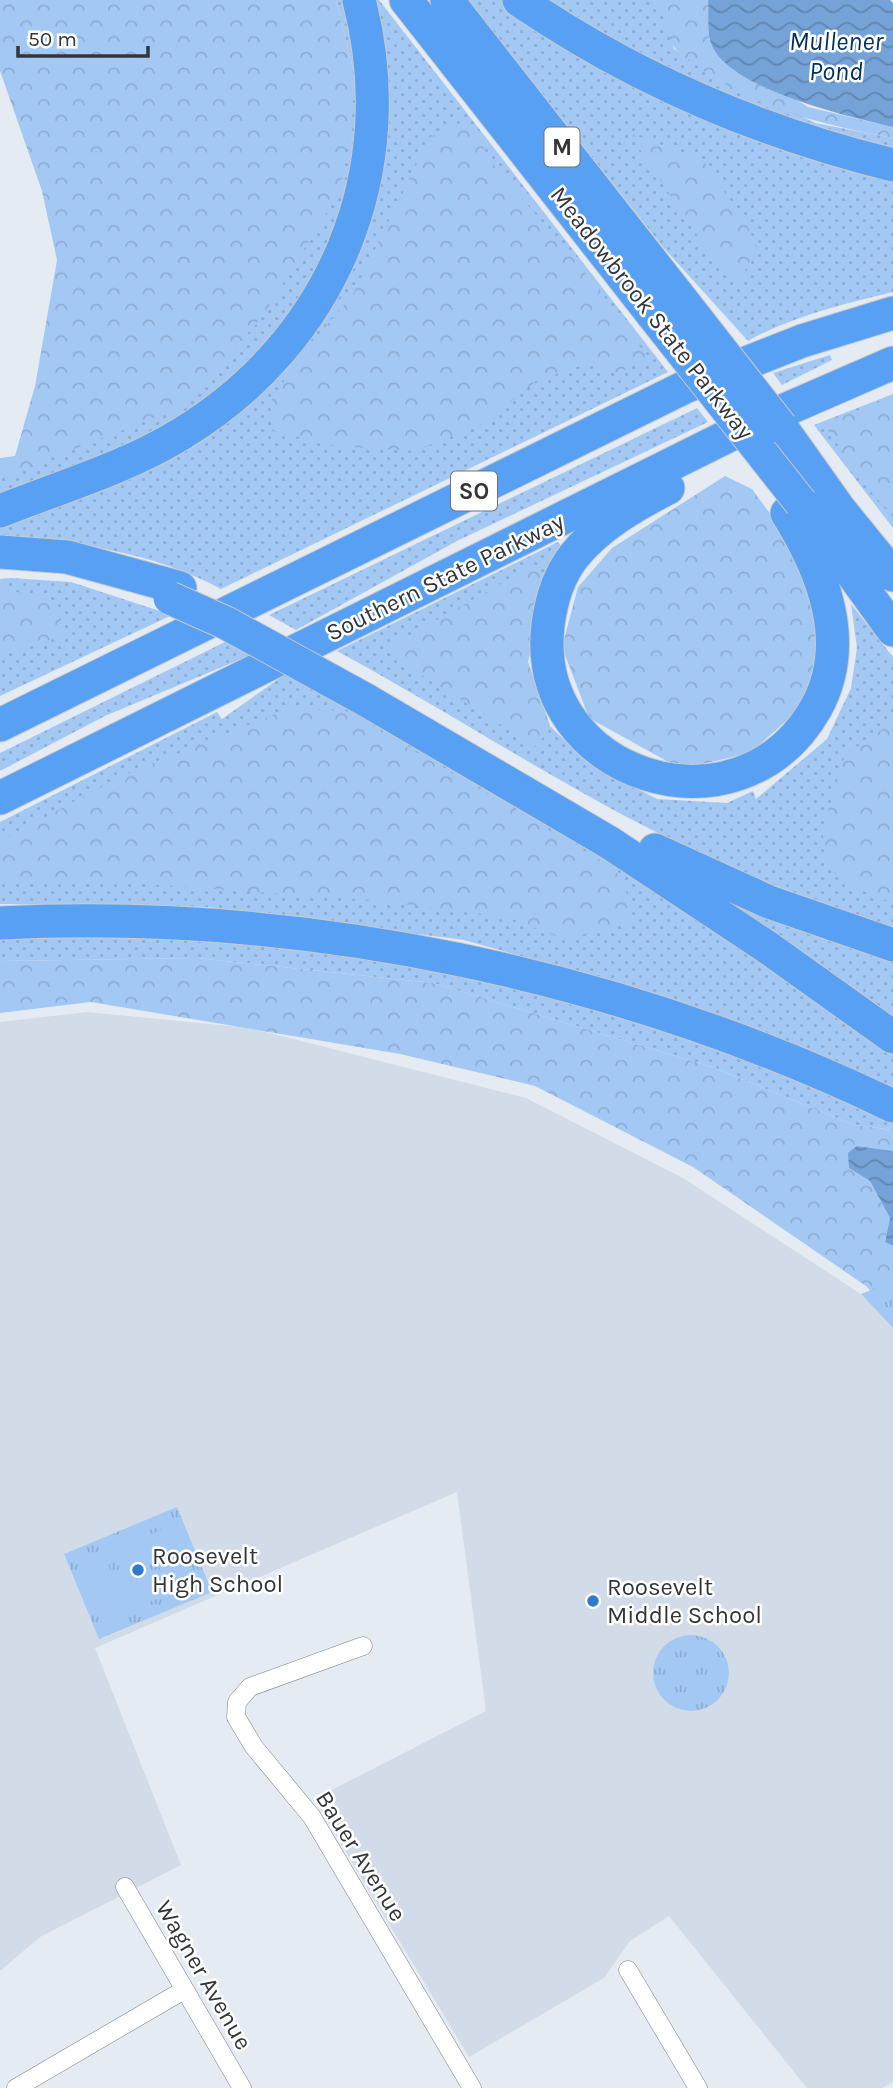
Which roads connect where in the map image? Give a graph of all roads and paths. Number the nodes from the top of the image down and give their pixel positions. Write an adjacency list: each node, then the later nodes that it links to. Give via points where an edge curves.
1 (359, 0): 12 (highway, via 371,68 369,159 340,258 299,328 250,382 178,436)
2 (406, 0): 6 (highway, Meadowbrook State Parkway / M)
3 (447, 0): 6 (highway, Meadowbrook State Parkway / M)
4 (519, 0): 5 (highway, via 590,45 684,95 778,133)
5 (893, 165)
6 (665, 304): 10 (highway, Meadowbrook State Parkway / M, bridge); 11 (highway, Meadowbrook State Parkway / M, bridge, via 738,422)
7 (893, 313): 19 (highway, SO, via 802,341 685,387)
8 (893, 363): 9 (highway, Southern State Parkway / SO)
9 (815, 395): 11 (highway, via 612,522 583,546 565,571 549,618 552,682 566,711 600,750 652,776 700,783 747,772 778,753 801,730 826,687 833,640 824,588 807,549); 23 (highway, Southern State Parkway / SO)
10 (781, 427): 11 (highway, Meadowbrook State Parkway / M); 13 (highway)
11 (803, 500): 16 (highway, Meadowbrook State Parkway / M); 18 (highway, Meadowbrook State Parkway / M)
12 (0, 511)
13 (893, 545)
14 (0, 552): 17 (highway, via 67,557)
15 (0, 567): 17 (highway, via 70,572)
16 (893, 575)
17 (175, 593): 20 (highway, via 268,629)
18 (893, 630)
19 (120, 667): 21 (highway); 22 (highway, SO)
20 (368, 693): 25 (highway, via 689,868 769,902); 26 (highway, via 630,856)
21 (0, 706)
22 (0, 725)
23 (0, 798)
24 (0, 923): 27 (highway, via 195,925 295,934 447,958 567,986 700,1027)
25 (893, 944)
26 (893, 1037)
27 (893, 1106)
28 (363, 1646): 34 (street, Bauer Avenue, via 250,1687 237,1702 236,1717 254,1747 312,1816)
29 (125, 1887): 31 (street, Wagner Avenue)
30 (628, 1970): 35 (street)
31 (184, 1990): 32 (street); 33 (street, Wagner Avenue)
32 (16, 2088)
33 (242, 2088)
34 (472, 2088)
35 (698, 2088)

